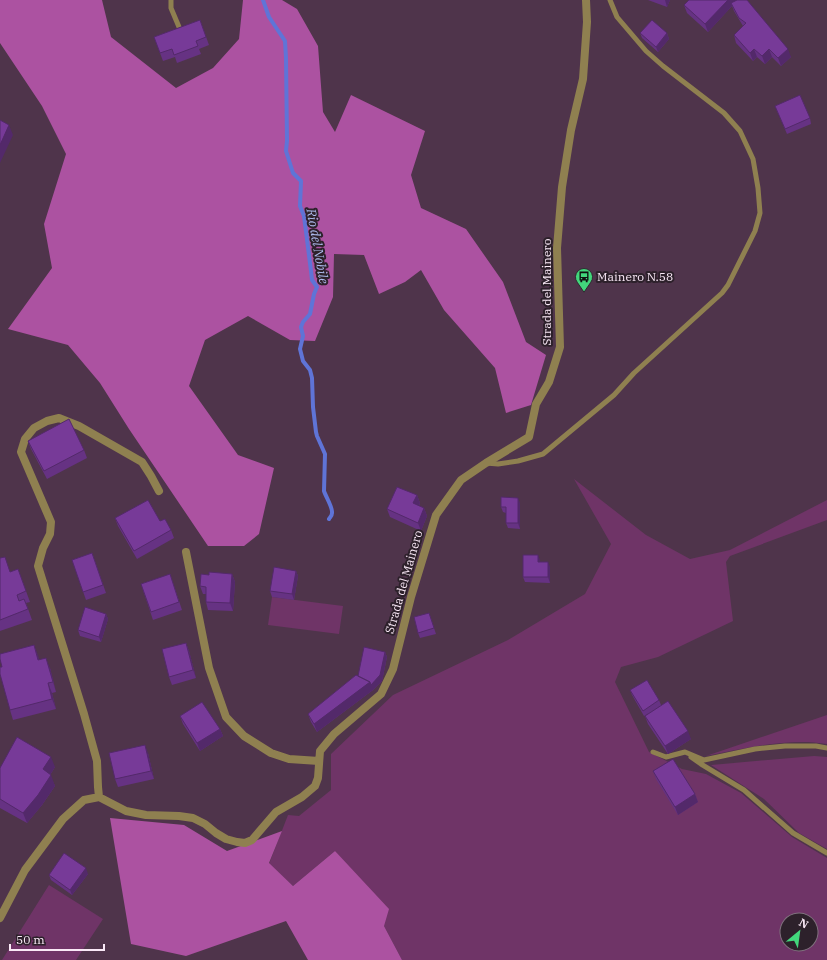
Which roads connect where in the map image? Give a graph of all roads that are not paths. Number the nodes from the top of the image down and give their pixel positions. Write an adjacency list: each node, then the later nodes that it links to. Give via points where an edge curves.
1 (171, 0): 4 (lane, via 171,8)
2 (586, 0): 5 (street, Strada del Mainero, via 583,78 562,187 557,248 560,347 549,382 536,404 530,437)
3 (610, 0): 5 (lane, via 617,17 646,51 724,113 740,131 753,159 760,213 755,231 725,289 634,373 614,395 543,454 518,461)
4 (179, 27)
5 (486, 463): 11 (street, Strada del Mainero, via 461,480 436,515 411,597 393,669 381,694 334,734 320,751)
6 (159, 491): 12 (street, via 142,462 59,418 34,428 25,439 21,452 50,522 50,534 38,566 97,761)
7 (186, 552): 11 (street, via 209,668 226,717 244,736 271,753 289,759)
8 (827, 748): 10 (lane, via 785,746 755,749 704,760)
9 (653, 752): 10 (lane, via 666,757)
10 (685, 752): 13 (lane, via 744,790 793,833)
11 (319, 761): 12 (street, Strada del Mainero, via 315,786 276,812 252,840 245,843 226,839 193,818 126,811)
12 (99, 796): 14 (street, via 84,800 63,819 25,870)
13 (827, 853)
14 (0, 918)

